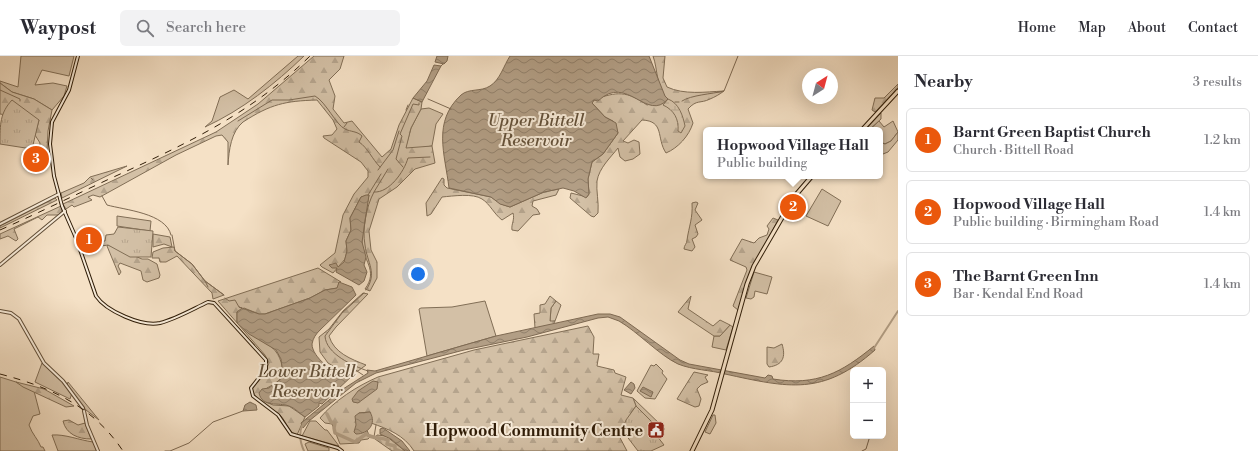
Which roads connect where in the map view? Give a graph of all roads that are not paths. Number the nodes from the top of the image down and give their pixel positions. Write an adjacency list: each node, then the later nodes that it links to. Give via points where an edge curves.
1 (78, 56): 5 (main road, via 69,90 50,127 50,153)
2 (898, 91): 3 (highway)
3 (865, 127)
4 (809, 179): 12 (highway, via 794,197 754,266 710,416)
5 (59, 194): 6 (main road); 7 (main road)
6 (65, 211): 8 (main road); 11 (main road, via 93,290 101,303 122,314 156,324 209,301 214,302 266,360 266,369 251,387 252,395 278,415 289,432 297,437)
7 (0, 224)
8 (0, 265)
9 (0, 311): 10 (main road, via 11,313 19,319 47,366 63,381 84,410 87,425)
10 (98, 451)
11 (342, 451)
12 (692, 451)

